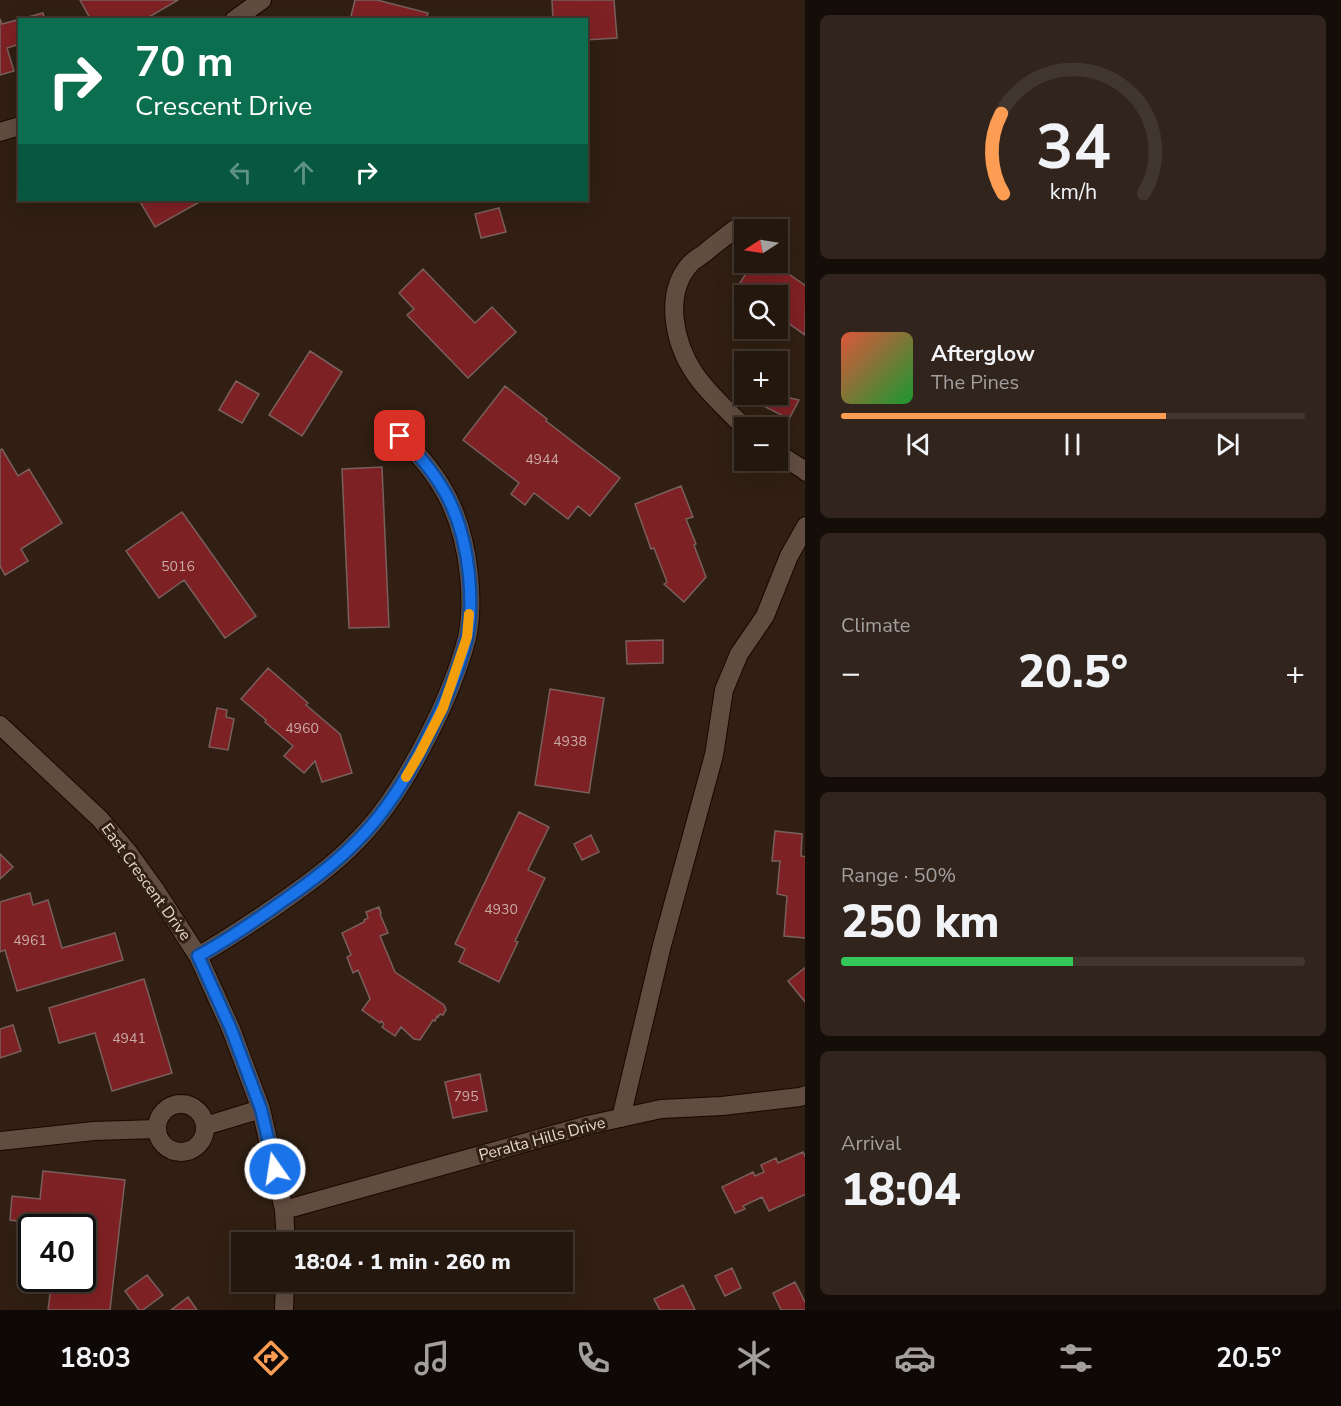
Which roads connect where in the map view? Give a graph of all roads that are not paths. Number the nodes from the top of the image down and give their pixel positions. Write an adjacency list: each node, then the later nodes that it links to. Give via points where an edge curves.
1 (262, 0): 2 (street)
2 (237, 18)
3 (18, 127): 4 (street)
4 (0, 132)
5 (734, 230): 6 (street, via 691,264 678,284 674,306 683,352 695,375)
6 (734, 417)
7 (400, 436): 12 (street, via 445,491 466,551 471,595 467,637 443,708 396,792 358,841 304,887)
8 (788, 460): 9 (street)
9 (805, 471)
10 (805, 528): 15 (street, via 765,616 739,654 724,690 714,755 662,945)
11 (0, 725): 12 (street, East Crescent Drive, via 100,819 154,888)
12 (198, 956): 14 (street, East Crescent Drive)
13 (805, 1095): 15 (street, Peralta Hills Drive, via 661,1109)
14 (261, 1109): 16 (street); 19 (street, East Crescent Drive)
15 (621, 1118): 19 (street, Peralta Hills Drive)
16 (205, 1126): 17 (street, via 198,1112 184,1104 168,1108); 17 (street, via 202,1141 183,1153 162,1144)
17 (157, 1129): 18 (street)
18 (0, 1141)
19 (284, 1210): 20 (street, East Crescent Drive)
20 (285, 1232)
21 (285, 1292): 22 (street)
22 (284, 1310)

